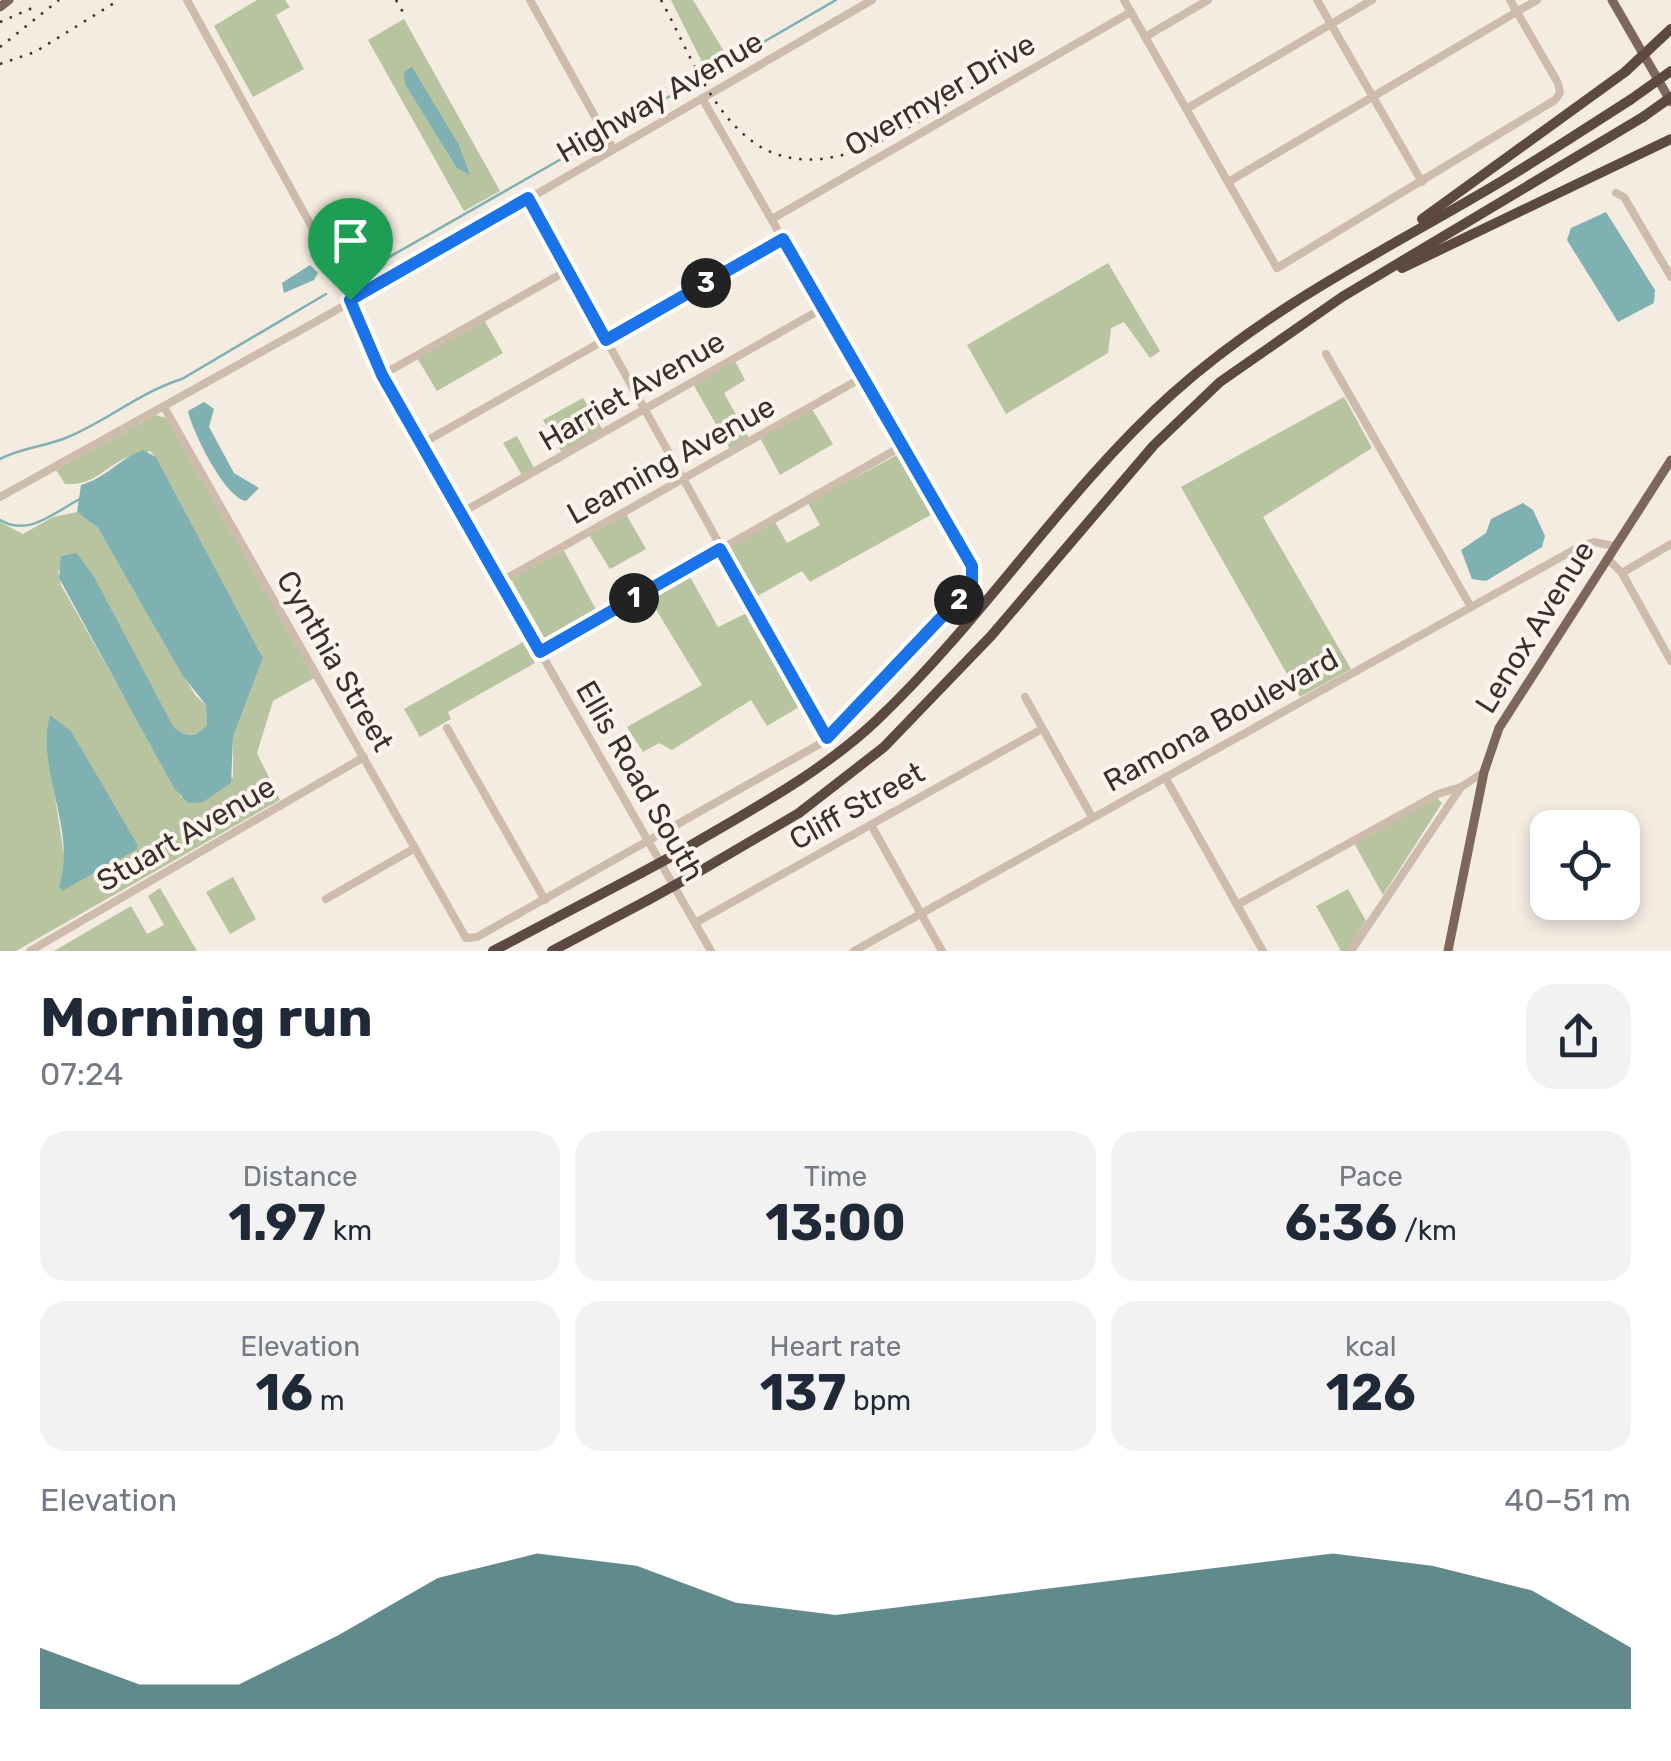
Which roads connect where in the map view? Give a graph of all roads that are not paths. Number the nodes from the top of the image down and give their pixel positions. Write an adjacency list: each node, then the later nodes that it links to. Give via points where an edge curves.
1 (9, 0): 12 (main road)
2 (187, 0): 36 (street, Ellis Road South)
3 (530, 0): 25 (street)
4 (872, 0): 21 (street, Highway Avenue)
5 (1124, 0): 13 (street)
6 (1208, 0): 17 (street)
7 (1317, 0): 15 (street)
8 (1372, 0): 15 (street)
9 (1510, 0): 14 (street)
10 (1537, 0): 14 (street)
11 (1612, 0): 18 (main road)
12 (0, 7)
13 (1131, 12): 17 (street); 30 (street, Overmyer Drive)
14 (1517, 12): 20 (street); 27 (street, via 1560,93)
15 (1331, 24): 20 (street); 23 (street)
16 (1671, 29): 18 (highway)
17 (1145, 37): 23 (street)
18 (1644, 56): 22 (main road); 32 (highway)
19 (1671, 72): 32 (highway, bridge, via 1501,182)
20 (1373, 96): 26 (street); 27 (street)
21 (702, 98): 25 (street, Highway Avenue); 30 (street)
22 (1671, 100): 35 (highway, bridge)
23 (1186, 109): 26 (street)
24 (1671, 139): 35 (highway)
25 (613, 149): 29 (street, Highway Avenue)
26 (1228, 182): 27 (street, via 1277,268)
27 (1422, 182)
28 (1616, 194): 34 (street, via 1624,197)
29 (528, 198): 33 (street); 36 (street, Highway Avenue)
30 (772, 219): 31 (street)
31 (783, 239): 37 (street); 38 (street)
32 (1383, 247): 78 (highway, bridge, via 1310,288 1170,396 1097,469 944,652 874,723 788,787)
33 (568, 270): 38 (street); 40 (street)
34 (1671, 277)
35 (1342, 297): 79 (highway, bridge, via 1258,352 1185,413 943,689 872,758 771,832)
36 (350, 300): 40 (street, Ellis Road South); 42 (street, Highway Avenue)
37 (824, 307): 41 (street); 43 (street, Harriet Avenue)
38 (606, 340): 43 (street); 44 (street)
39 (1326, 354): 56 (street)
40 (382, 375): 44 (street, Ellis Road South)
41 (865, 376): 45 (street); 47 (street, Leaming Avenue)
42 (164, 408): 48 (street, Highway Avenue); 64 (street, Cynthia Street)
43 (644, 409): 47 (street); 49 (street, Harriet Avenue)
44 (422, 444): 49 (street, Ellis Road South)
45 (904, 445): 52 (street); 63 (street, via 975,575 964,595)
46 (1671, 460): 51 (main road, Lenox Avenue)
47 (682, 480): 52 (street); 55 (street, Leaming Avenue)
48 (2, 496)
49 (461, 513): 55 (street, Ellis Road South)
50 (1671, 544): 54 (street)
51 (1614, 546): 53 (main road, Lenox Avenue); 56 (street, Ramona Boulevard, via 1578,547)
52 (720, 549): 58 (street); 63 (street)
53 (1607, 558): 54 (street); 65 (main road, Lenox Avenue, via 1510,708)
54 (1622, 573): 57 (street)
55 (500, 582): 58 (street, Ellis Road South)
56 (1471, 608): 66 (street, Ramona Boulevard)
57 (1666, 643): 59 (street)
58 (540, 652): 70 (street, Ellis Road South)
59 (1671, 661)
60 (1025, 698): 62 (street)
61 (446, 728): 73 (street)
62 (1042, 729): 68 (street); 69 (street, Cliff Street)
63 (827, 738): 70 (street)
64 (364, 757): 71 (street, Cynthia Street); 77 (street, Stuart Avenue)
65 (1484, 772): 67 (street); 85 (main road, Lenox Avenue)
66 (1166, 776): 68 (street, Ramona Boulevard); 74 (street)
67 (1461, 788): 74 (street, via 1438,794); 84 (street)
68 (1092, 818): 75 (street, Ramona Boulevard)
69 (871, 825): 75 (street); 76 (street, Cliff Street)
70 (648, 841): 73 (street); 76 (street, Ellis Road South)
71 (414, 848): 72 (street); 73 (street, Cynthia Street, via 466,938)
72 (326, 899)
73 (545, 900)
74 (1237, 905): 83 (street)
75 (920, 913): 81 (street, Ramona Boulevard); 82 (street)
76 (695, 923): 80 (street, Ellis Road South)
77 (30, 951)
78 (494, 951)
79 (552, 951)
80 (711, 951)
81 (854, 951)
82 (942, 951)
83 (1263, 951)
84 (1352, 951)
85 (1448, 951)

